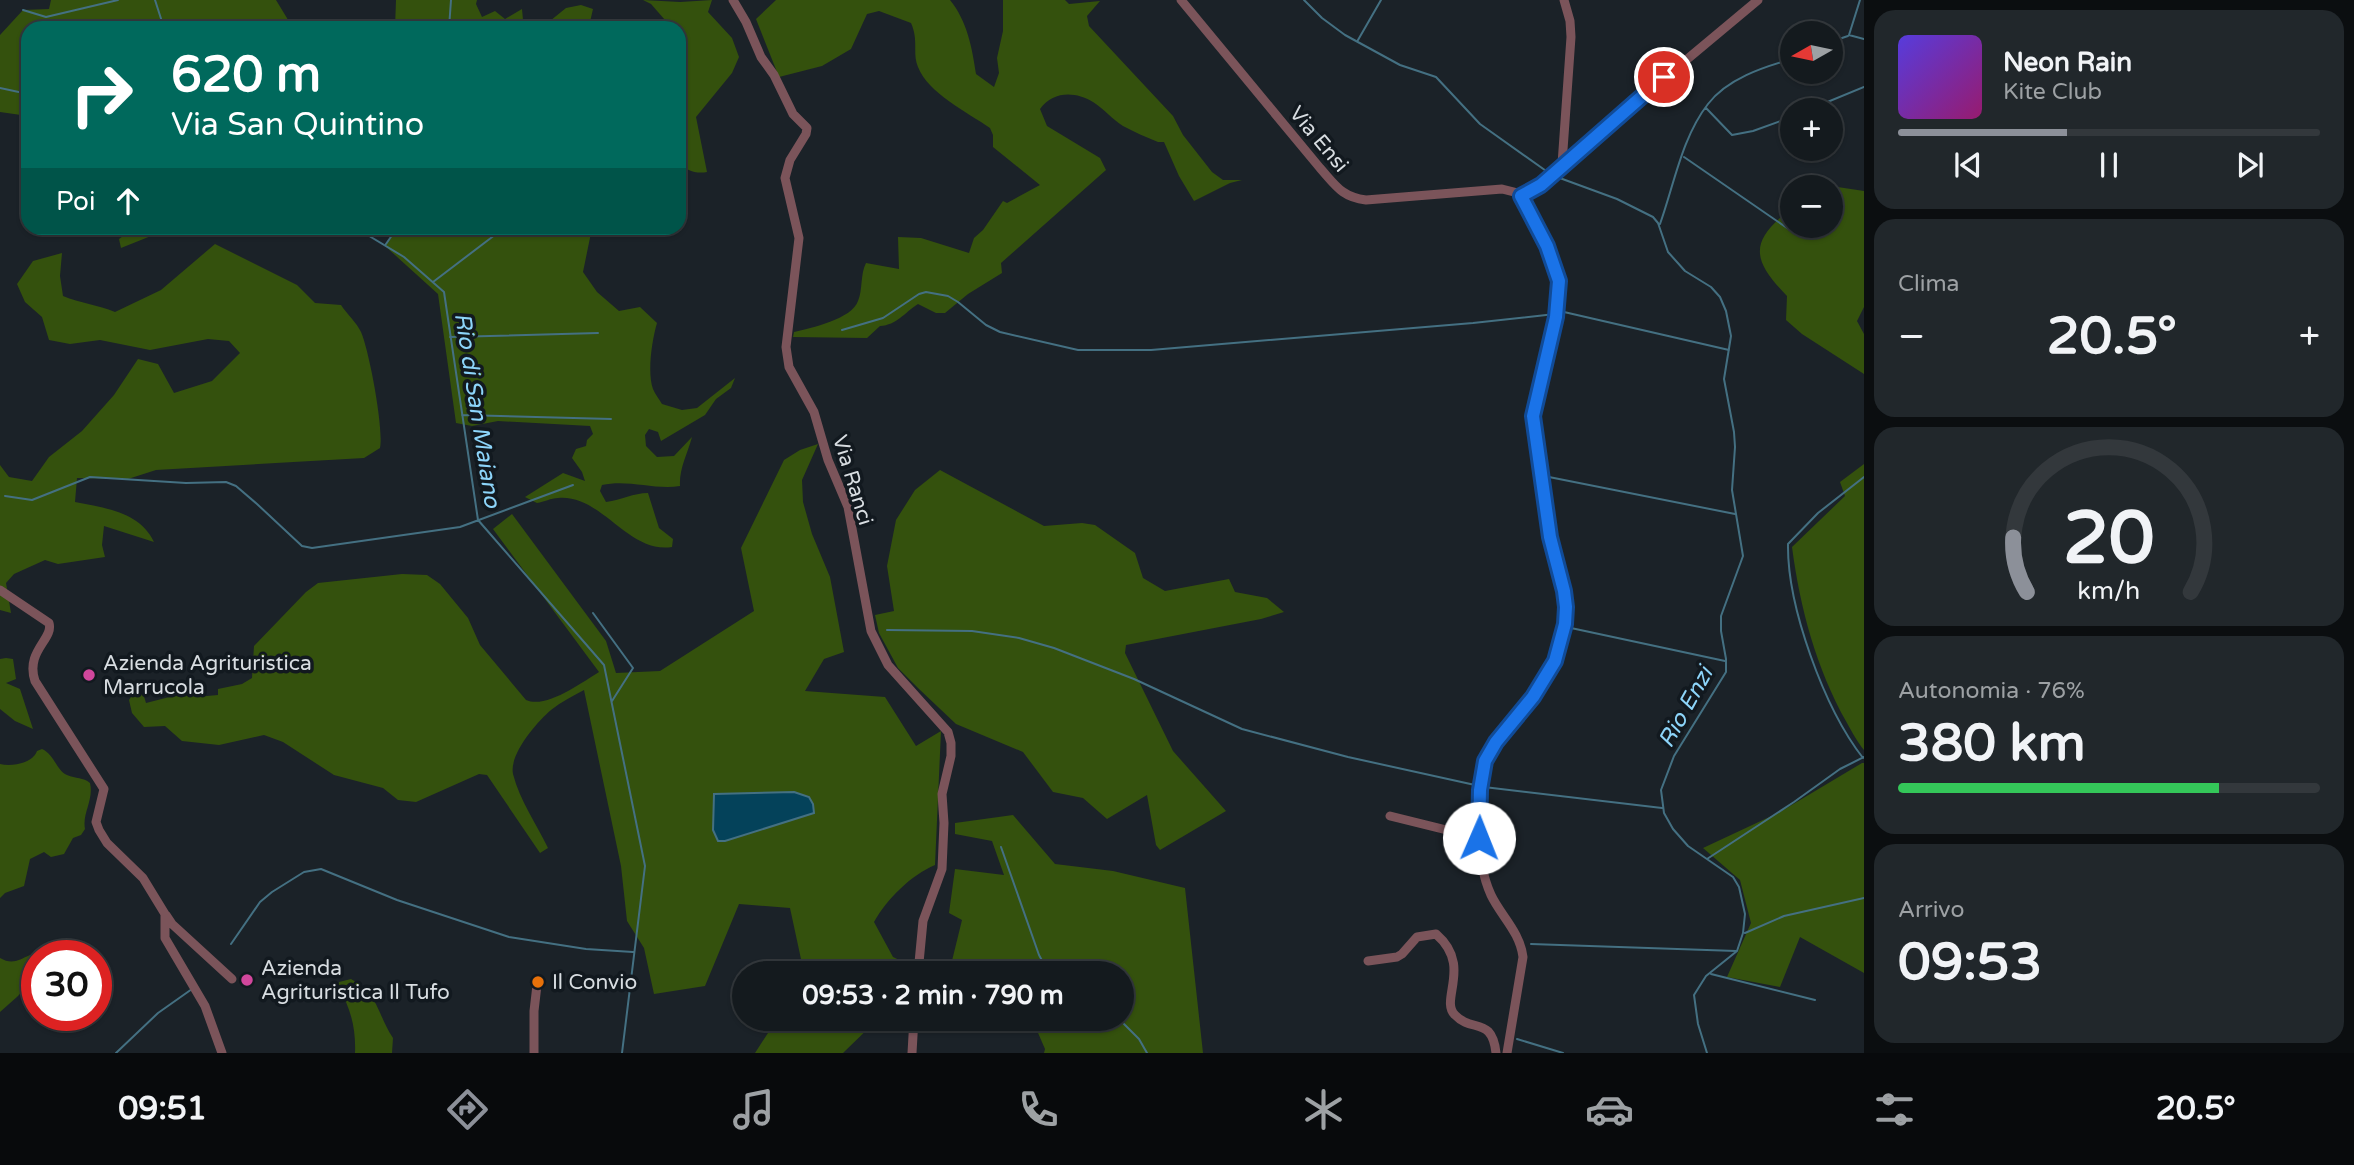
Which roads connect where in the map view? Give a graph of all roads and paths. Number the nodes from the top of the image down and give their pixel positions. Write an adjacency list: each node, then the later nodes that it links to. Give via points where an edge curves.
1 (733, 0): 11 (street, Via Ranci, via 793,114 807,128 785,178 799,238 786,347 789,367 814,412 848,507 872,631 888,665 948,732 951,743 942,794 942,869 923,921)
2 (1181, 0): 6 (street, Via Ensi, via 1350,198 1502,189)
3 (1564, 0): 5 (street, via 1571,37)
4 (1758, 0): 5 (street)
5 (1560, 166): 6 (street)
6 (1521, 196): 9 (street, via 1559,281 1533,416 1550,537 1564,591 1565,624 1555,661 1485,761)
7 (0, 590): 10 (street, via 49,623 50,633 34,656 35,681 104,789 96,822 99,830 143,878)
8 (1390, 816): 9 (street)
9 (1479, 838): 20 (street, via 1490,895 1522,946)
10 (165, 914): 13 (street); 16 (street, via 164,938 205,1006)
11 (919, 961)
12 (1368, 961): 19 (street, via 1396,957 1417,937 1436,934 1449,949 1455,966 1452,1011 1489,1031)
13 (232, 979)
14 (537, 985): 17 (street)
15 (913, 1031): 18 (street)
16 (222, 1053)
17 (534, 1053)
18 (912, 1053)
19 (1496, 1053)
20 (1507, 1053)

